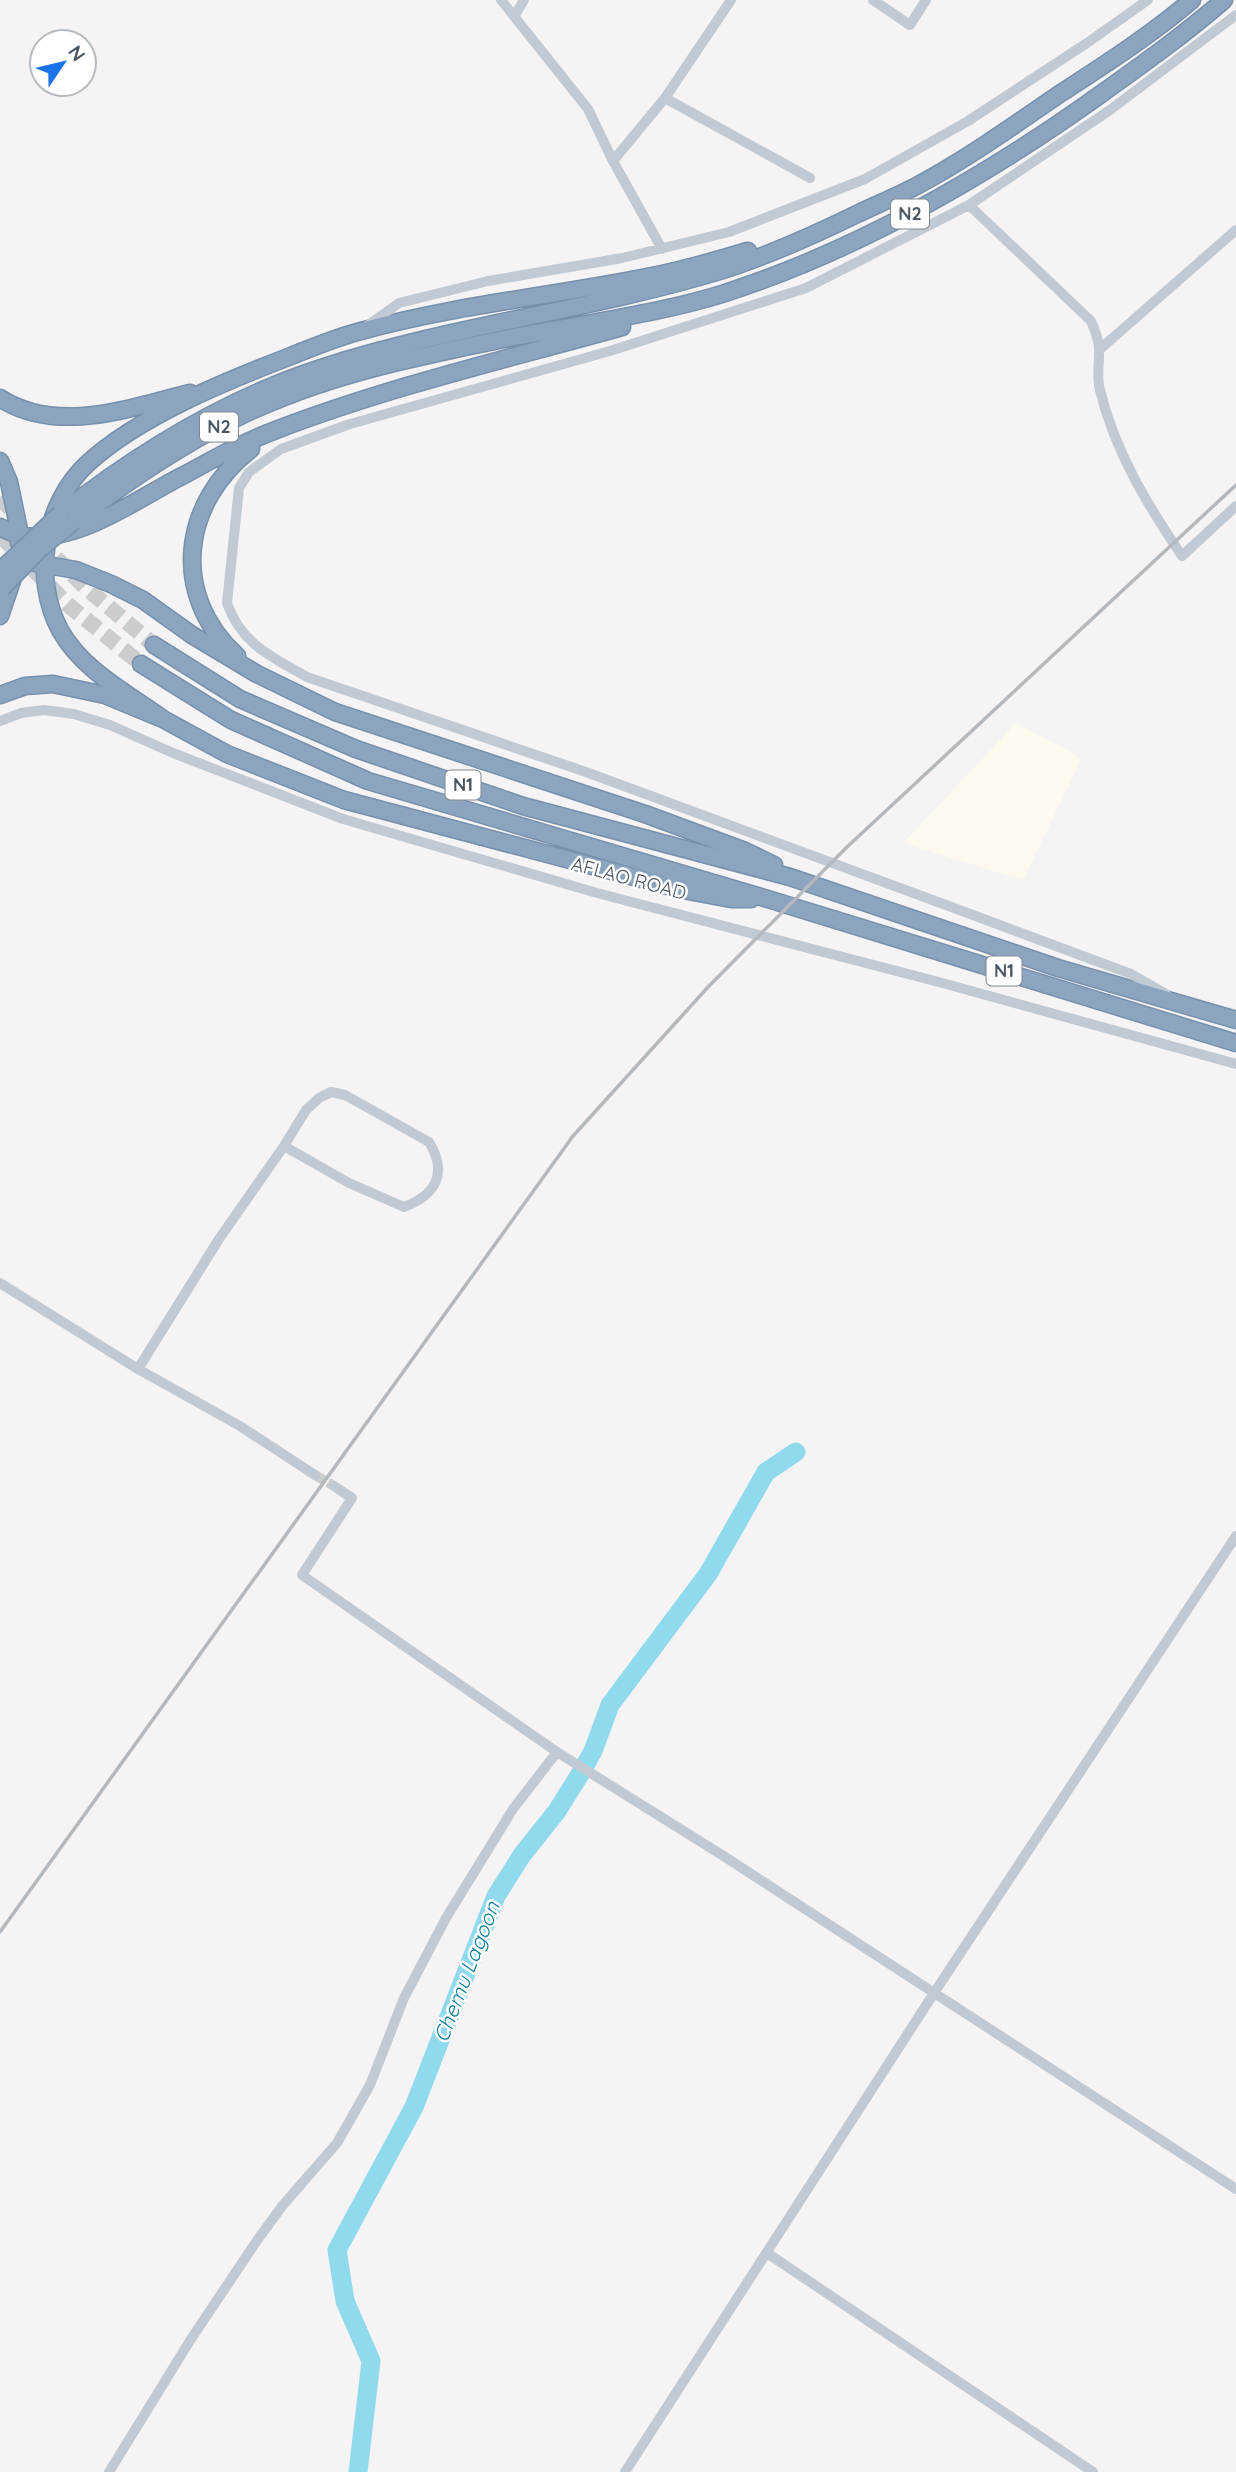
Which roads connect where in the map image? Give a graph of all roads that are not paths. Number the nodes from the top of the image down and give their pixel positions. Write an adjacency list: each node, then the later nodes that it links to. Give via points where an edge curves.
1 (501, 0): 9 (street)
2 (524, 0): 9 (street)
3 (731, 0): 11 (street)
4 (873, 0): 5 (street, via 911,25)
5 (926, 0)
6 (1148, 0): 17 (street, via 968,121 865,179 729,232)
7 (1192, 0): 16 (highway, N2, via 970,154 919,185)
8 (1224, 0): 18 (highway, N2, via 1146,63 954,191 797,266)
9 (515, 15): 12 (street, via 588,109)
10 (1236, 15): 14 (street, via 1110,110)
11 (665, 98): 12 (street); 13 (street)
12 (613, 161): 17 (street)
13 (810, 178)
14 (969, 205): 20 (street, via 1081,309 1091,321); 43 (street, via 806,288 618,349 349,424 281,449 249,472 239,488 227,603 240,632 267,655 307,677 586,772 1131,974)
15 (1236, 230): 20 (street)
16 (801, 241): 19 (highway, via 663,274 438,312); 24 (highway, N2, via 722,270 397,345 321,368 227,407)
17 (662, 249): 19 (street, via 488,281 398,303)
18 (663, 310): 23 (highway, via 633,324); 24 (highway, N2, via 421,357 322,384)
19 (361, 330): 21 (highway)
20 (1099, 350): 26 (street, via 1098,382 1112,429 1133,478 1182,556)
21 (212, 387): 22 (highway, via 111,412 55,417); 29 (highway, via 126,435 86,465 63,493)
22 (0, 398)
23 (274, 430): 29 (highway, via 105,519); 37 (highway, via 240,457 208,494 195,528 192,555 197,593 213,629)
24 (153, 456): 32 (highway, bridge, via 108,477); 33 (highway, bridge)
25 (0, 461): 28 (highway)
26 (1236, 506)
27 (0, 527): 28 (highway)
28 (20, 536): 29 (highway); 30 (highway)
29 (46, 536): 31 (highway)
30 (17, 562): 31 (highway); 32 (highway); 34 (highway)
31 (45, 563): 37 (highway, via 76,570 143,600); 39 (highway, via 49,597 60,630 88,666)
32 (0, 570)
33 (0, 590)
34 (0, 616)
35 (154, 645): 41 (highway, N1, via 240,699 356,749 523,806)
36 (141, 664): 42 (highway, AFLAO ROAD / N1, via 231,720 368,781)
37 (257, 674): 41 (highway, via 335,712 745,851)
38 (0, 695): 39 (highway, via 26,686 53,684 106,695)
39 (163, 719): 42 (highway, via 227,754 344,800 683,890 731,899)
40 (0, 721): 46 (street, AFLAO ROAD / N1, via 21,713 58,711 88,718 343,819 474,859)
41 (790, 877): 43 (highway, N1, via 1058,968)
42 (771, 900): 45 (highway, AFLAO ROAD / N1)
43 (1184, 1005): 44 (highway, N1)
44 (1236, 1020)
45 (1236, 1043)
46 (1236, 1064)
47 (284, 1146): 47 (street, via 319,1098 331,1092 345,1095 429,1142 437,1154 435,1187 420,1201 404,1207 349,1183); 49 (street)
48 (0, 1283): 49 (street)
49 (138, 1369): 50 (street, via 240,1426)
50 (315, 1475)
51 (334, 1486): 53 (street, via 352,1498 302,1575)
52 (1236, 1536): 54 (street)
53 (558, 1752): 54 (street); 57 (street, via 513,1809 446,1918 404,1997 370,2085 337,2143 258,2239)
54 (934, 1993): 55 (street); 56 (street)
55 (1236, 2189)
56 (767, 2253): 58 (street); 59 (street)
57 (109, 2472)
58 (625, 2472)
59 (1093, 2472)

